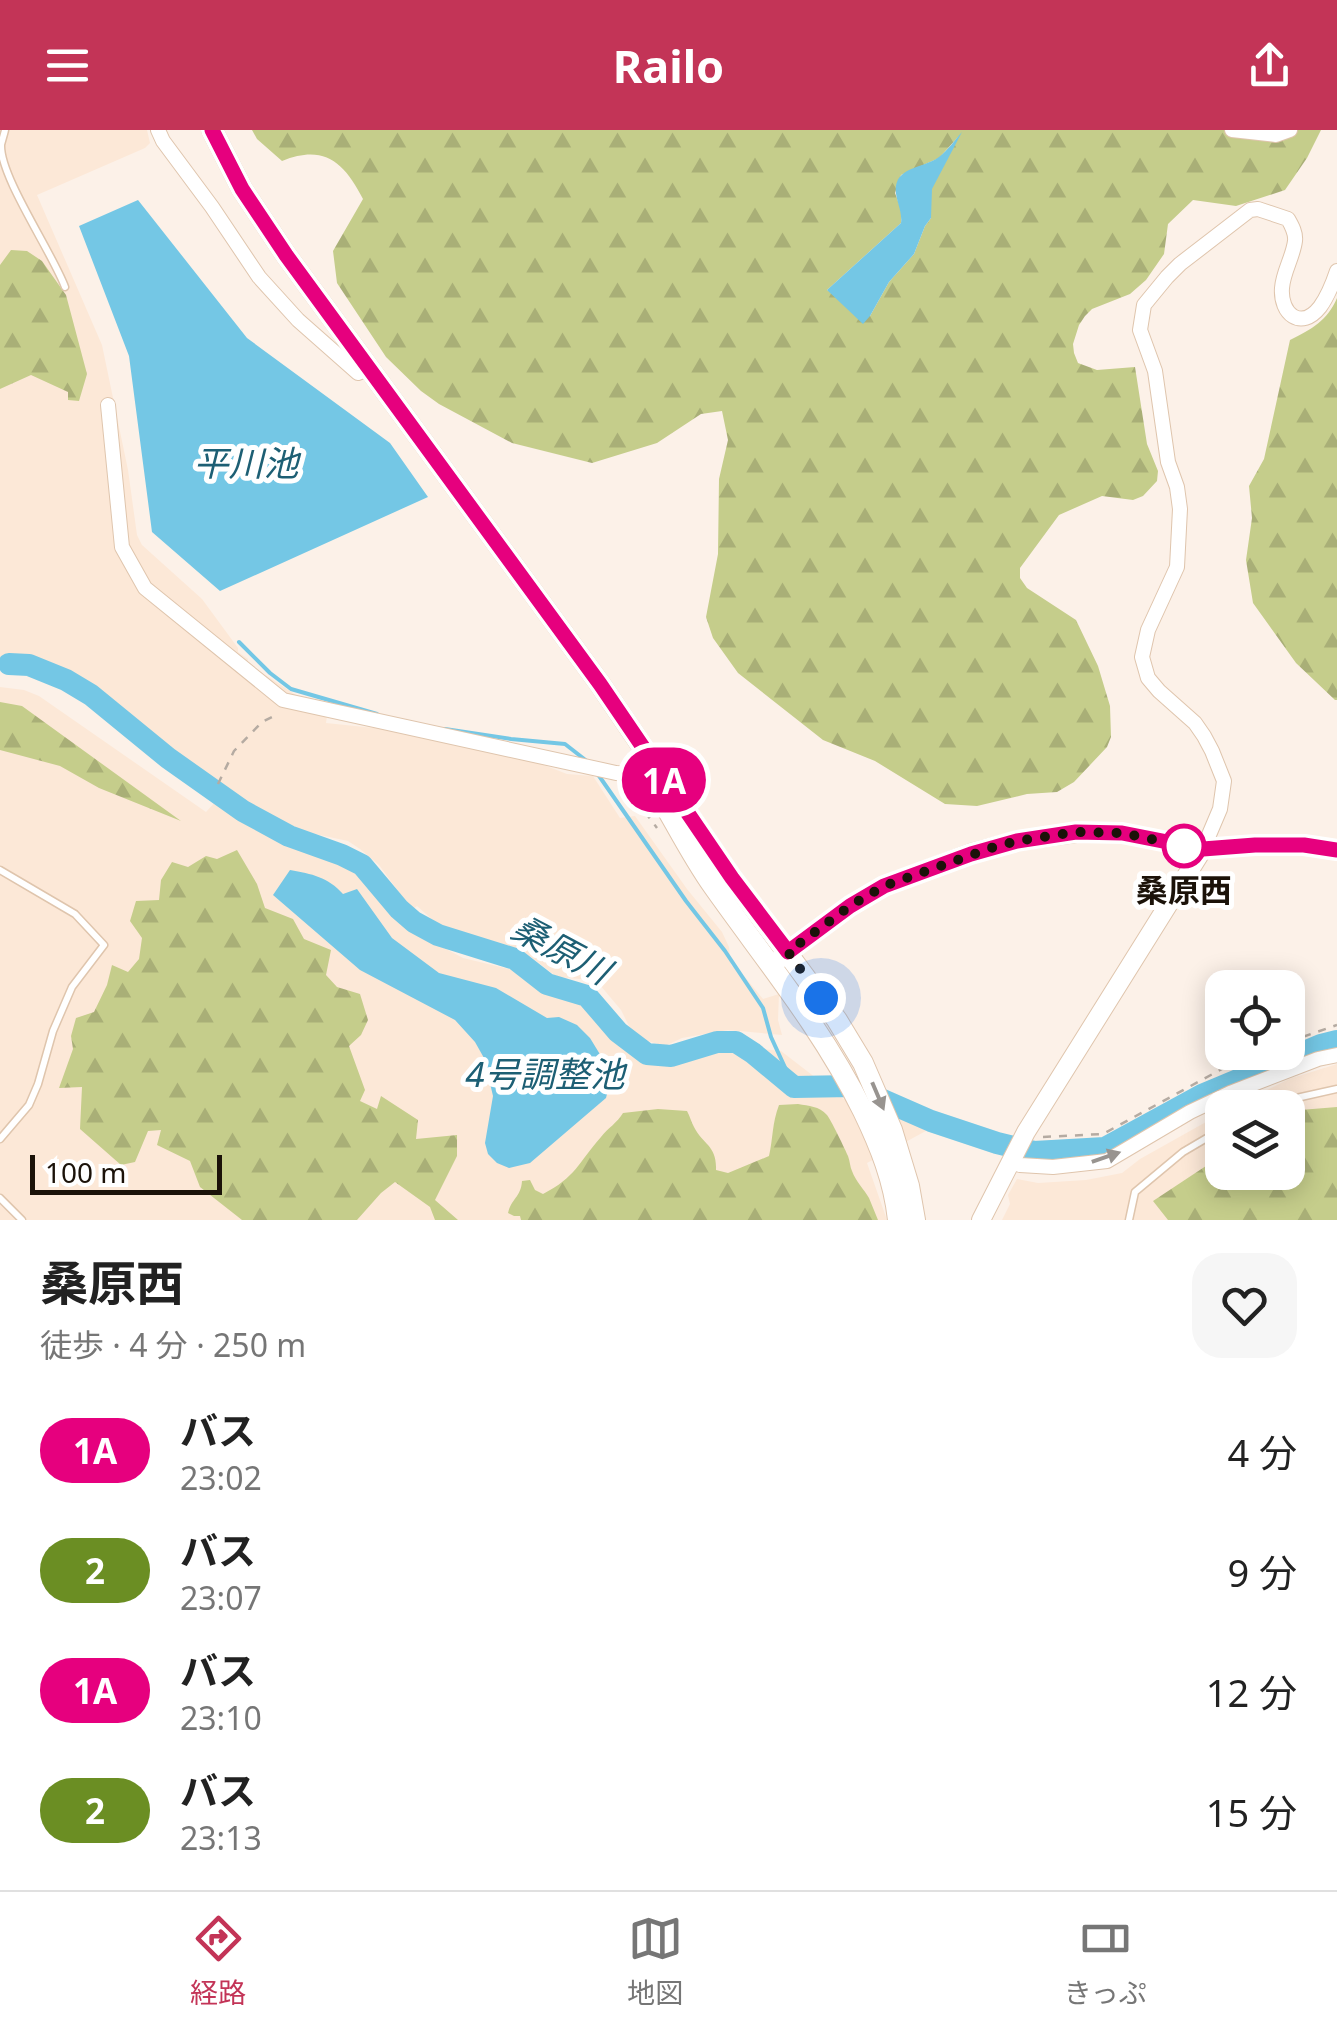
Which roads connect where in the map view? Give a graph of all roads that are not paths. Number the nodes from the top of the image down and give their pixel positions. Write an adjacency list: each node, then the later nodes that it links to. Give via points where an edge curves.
1 (5, 130): 7 (lane, via 5,169)
2 (158, 130): 8 (street, via 268,287 358,373)
3 (212, 130): 8 (main road, via 242,189)
4 (1232, 130): 5 (street)
5 (1290, 130)
6 (1337, 270): 11 (street, via 1312,315 1291,316 1282,287 1293,229 1288,219 1250,210 1180,264 1144,304 1140,330 1155,371 1180,519 1177,568 1142,656 1148,678 1204,736 1224,781)
7 (65, 287)
8 (368, 369): 10 (main road, via 600,684)
9 (108, 404): 10 (street, via 122,548 145,588 283,700 616,773)
10 (652, 771): 14 (main road, via 732,878)
11 (1203, 849): 12 (street); 14 (street, via 1122,833 1017,841 884,886); 20 (street, via 1033,1137)
12 (1337, 850)
13 (0, 870): 19 (lane, via 75,914 104,946 72,987 29,1105)
14 (780, 959): 23 (main road, via 867,1119 886,1162); 24 (main road, one-way to 24, via 837,1020 864,1063 892,1130)
15 (1337, 1055): 20 (street, one-way to 15, via 1053,1166 1107,1161 1230,1092)
16 (1337, 1090): 17 (lane)
17 (1305, 1096)
18 (1205, 1138): 26 (lane, via 1135,1192)
19 (0, 1140)
20 (1013, 1159): 25 (street)
21 (0, 1198): 22 (lane)
22 (16, 1218)
23 (898, 1220)
24 (915, 1220)
25 (981, 1220)
26 (1130, 1220)

